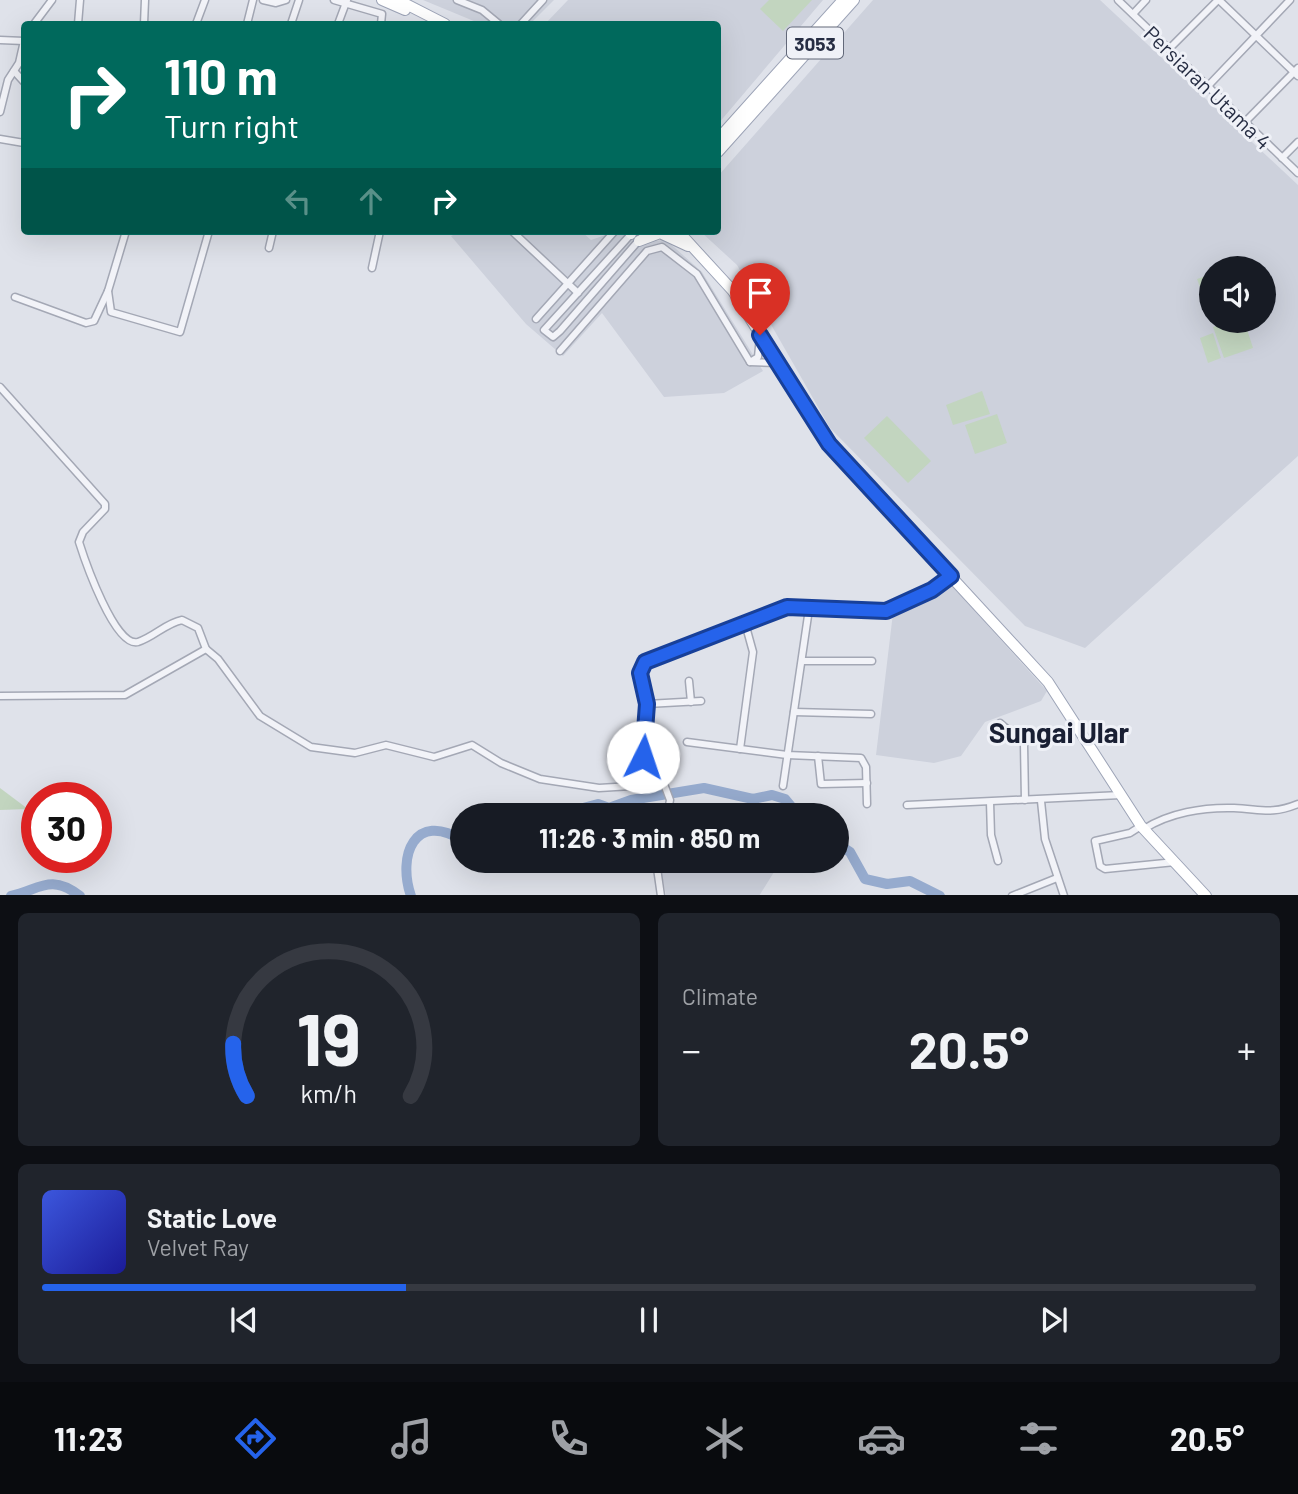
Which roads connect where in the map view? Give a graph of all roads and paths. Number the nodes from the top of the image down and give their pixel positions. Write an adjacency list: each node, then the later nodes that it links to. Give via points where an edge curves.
1 (52, 0): 23 (street)
2 (80, 0): 24 (street)
3 (145, 0): 25 (street)
4 (205, 0): 26 (street)
5 (253, 0): 27 (street)
6 (263, 0): 7 (street)
7 (286, 0)
8 (299, 0): 28 (street)
9 (334, 0): 19 (street)
10 (382, 0): 20 (main road)
11 (457, 0): 32 (street, via 482,9)
12 (543, 0): 33 (street)
13 (843, 0): 42 (main road, 3053)
14 (854, 0): 45 (main road, 3053)
15 (1118, 0): 22 (street, Persiaran Utama 4)
16 (1146, 0): 22 (street)
17 (1219, 0): 34 (street); 37 (street)
18 (1290, 0): 34 (street)
19 (346, 2): 21 (street); 29 (street)
20 (401, 5): 21 (street); 31 (main road)
21 (382, 14): 30 (street)
22 (1133, 14): 37 (street, Persiaran Utama 4)
23 (36, 21)
24 (78, 21)
25 (144, 21)
26 (197, 21)
27 (248, 21)
28 (292, 21)
29 (339, 21)
30 (381, 21)
31 (438, 21)
32 (496, 21)
33 (524, 21)
34 (1256, 35): 40 (street); 43 (street)
35 (0, 40): 36 (street)
36 (21, 41)
37 (1169, 49): 43 (street, Persiaran Utama 4)
38 (21, 50): 39 (street)
39 (14, 71): 41 (street); 44 (street)
40 (1297, 72): 46 (street)
41 (21, 79)
42 (767, 85): 45 (main road); 47 (main road, 3053)
43 (1208, 86): 46 (street, Persiaran Utama 4)
44 (0, 112)
45 (752, 114): 51 (main road); 52 (main road, 3053)
46 (1245, 122): 53 (street, Persiaran Utama 4)
47 (721, 136)
48 (0, 139): 49 (street)
49 (21, 142)
50 (1298, 142): 53 (street)
51 (721, 143)
52 (721, 149)
53 (1282, 158): 54 (street, Persiaran Utama 4)
54 (1298, 173)
55 (125, 235): 70 (street)
56 (208, 235): 70 (street, via 180,332 111,312)
57 (272, 235): 66 (street)
58 (379, 235): 68 (street)
59 (516, 235): 69 (street)
60 (611, 235): 69 (street)
61 (633, 235): 71 (street)
62 (633, 235): 74 (street)
63 (664, 235): 67 (main road)
64 (682, 235): 67 (main road)
65 (688, 235): 67 (main road)
66 (269, 248)
67 (698, 252): 75 (main road, via 733,291)
68 (372, 268)
69 (568, 284): 71 (street); 73 (street)
70 (108, 290): 72 (street, via 94,321 86,323)
71 (578, 293): 74 (street, via 544,330 553,337)
72 (15, 297)
73 (536, 319)
74 (560, 331): 76 (street)
75 (760, 335): 78 (street, via 758,357); 79 (main road)
76 (568, 340): 77 (street); 78 (street, via 646,251 662,247 701,278)
77 (560, 351)
78 (750, 362): 79 (street)
79 (777, 363): 81 (main road, via 829,444)
80 (0, 387): 84 (street, via 105,503 79,542 101,601 122,635 138,642 182,620 198,628)
81 (951, 576): 82 (street, via 886,611); 102 (main road, via 1048,682)
82 (810, 609): 83 (street, via 787,607); 85 (street)
83 (745, 623): 91 (street, via 645,662 640,673); 96 (street, via 753,652)
84 (206, 649): 88 (street, via 125,695); 100 (street, via 260,716 311,747 355,753 386,745 434,757 472,745 540,779 599,788)
85 (802, 661): 86 (street); 92 (street)
86 (872, 661)
87 (689, 681): 90 (street)
88 (0, 696)
89 (701, 701): 90 (street)
90 (691, 702): 91 (street)
91 (647, 704): 100 (street)
92 (794, 712): 93 (street); 97 (street)
93 (871, 714)
94 (1000, 723): 103 (street, via 1024,744)
95 (687, 742): 96 (street)
96 (740, 749): 97 (street)
97 (787, 755): 98 (street); 101 (street)
98 (818, 756): 99 (street, via 861,758); 99 (street, via 821,784)
99 (867, 783): 107 (street)
100 (641, 784): 106 (street, via 661,783 668,789)
101 (783, 786)
102 (1121, 796): 104 (street); 110 (main road)
103 (1025, 800): 104 (street); 105 (street)
104 (1041, 801): 114 (street, via 1045,839)
105 (990, 802): 109 (street); 111 (street)
106 (669, 803)
107 (867, 804)
108 (1298, 804): 110 (street, via 1266,813 1225,808 1180,813)
109 (907, 805)
110 (1143, 828): 112 (main road); 112 (street, via 1095,841 1100,866)
111 (998, 861)
112 (1175, 862): 115 (main road)
113 (658, 873): 116 (street)
114 (1057, 878): 117 (street); 118 (street)
115 (1198, 890): 119 (main road)
116 (661, 895)
117 (1012, 895)
118 (1064, 895)
119 (1206, 895)

